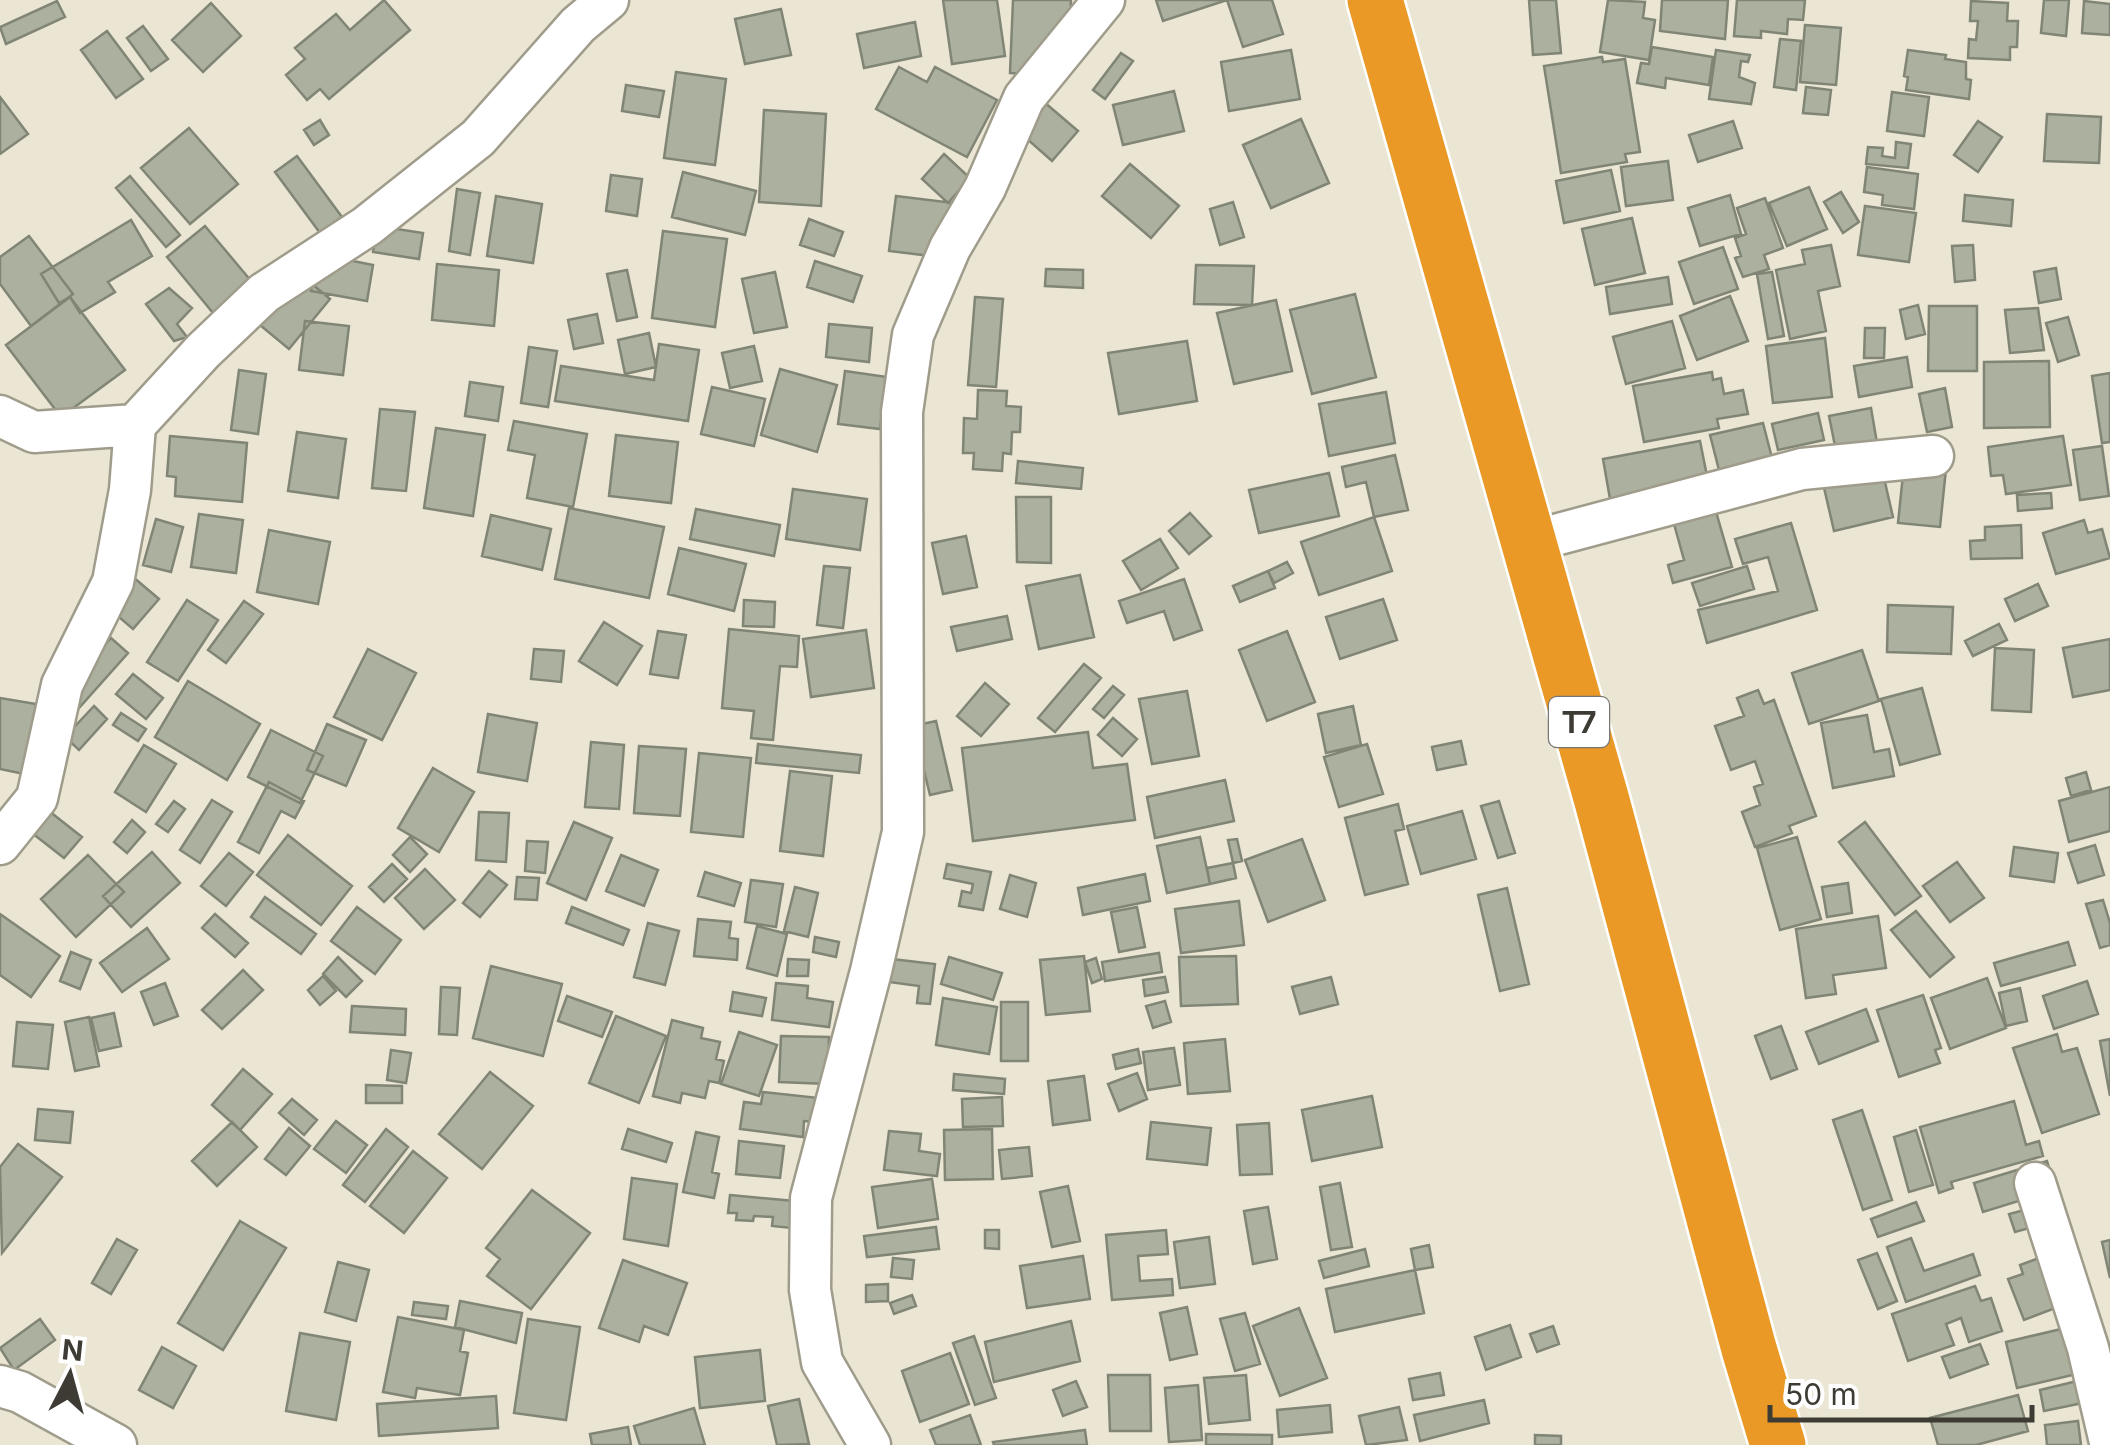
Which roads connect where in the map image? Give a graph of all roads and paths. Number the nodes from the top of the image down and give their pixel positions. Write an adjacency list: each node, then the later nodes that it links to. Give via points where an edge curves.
1 (608, 0): 5 (street, via 578,24 478,138 368,226 264,293)
2 (1104, 0): 13 (street, via 1024,98 913,334 902,412 903,832 811,1198 810,1290 822,1362)
3 (1375, 0): 7 (highway, T7)
4 (0, 416): 5 (street, via 34,432)
5 (135, 425): 8 (street, via 112,582 62,685 37,798)
6 (1932, 456): 7 (street, via 1802,469)
7 (1528, 542): 14 (highway, T7)
8 (0, 844)
9 (2035, 1183): 11 (street, via 2088,1348)
10 (0, 1386): 12 (street)
11 (2110, 1442)
12 (116, 1445)
13 (870, 1445)
14 (1778, 1445)

